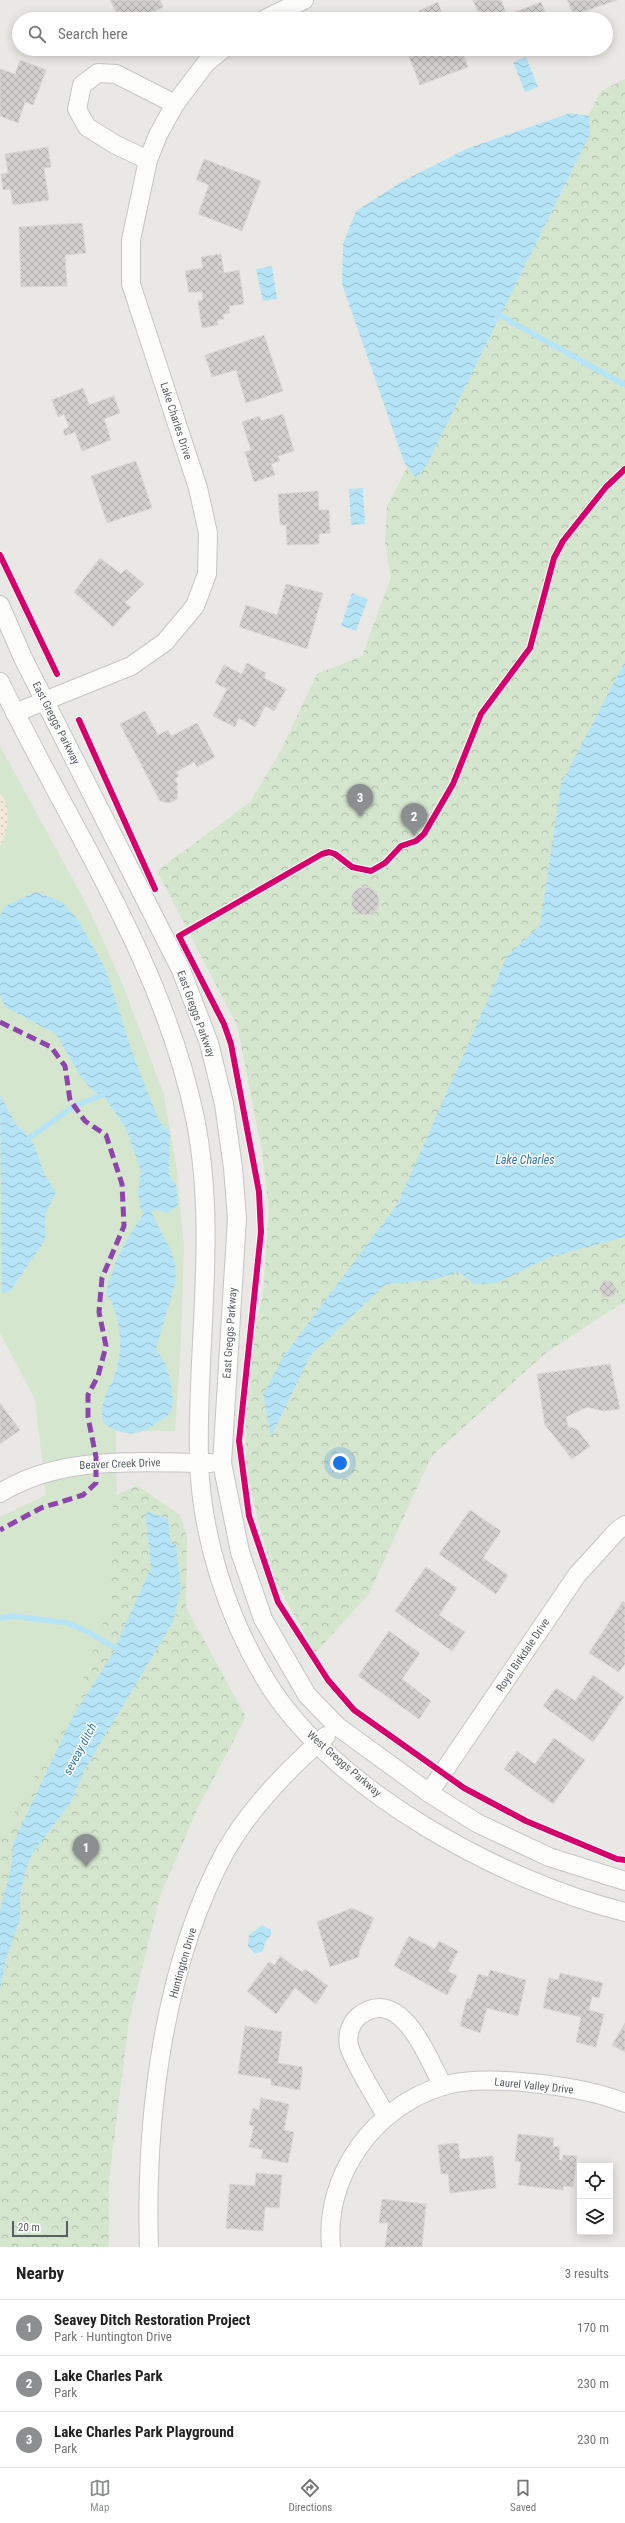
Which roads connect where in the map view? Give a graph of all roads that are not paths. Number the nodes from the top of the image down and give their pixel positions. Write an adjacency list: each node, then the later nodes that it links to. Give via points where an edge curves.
1 (304, 0): 2 (street)
2 (279, 12)
3 (214, 56): 4 (street, Lake Charles Drive, via 206,63)
4 (175, 104): 5 (street, Lake Charles Drive); 5 (street, via 116,74 98,73 82,85 76,109 87,127 116,145)
5 (148, 160): 8 (street, Lake Charles Drive, via 131,240 131,284 198,488 208,533 207,574 195,606 165,642 131,666)
6 (0, 605): 8 (street, East Greggs Parkway, via 23,658)
7 (0, 682): 9 (street)
8 (46, 700): 9 (street, Lake Charles Drive); 11 (street, East Greggs Parkway, via 181,970 209,1043 224,1104 238,1218)
9 (15, 713): 10 (street, via 123,915 161,1005 185,1079 202,1166 206,1226)
10 (199, 1463): 11 (street, Beaver Creek Drive); 12 (street, Beaver Creek Drive, via 96,1463 59,1468 34,1475); 15 (street, West Greggs Parkway, via 207,1526 217,1571 239,1630 267,1682)
11 (222, 1463): 14 (street, via 240,1552 263,1619 307,1695)
12 (0, 1493)
13 (625, 1525): 16 (street, Royal Birkdale Drive, via 577,1575)
14 (337, 1726): 15 (street, Huntington Drive); 16 (street)
15 (317, 1743): 18 (street, West Greggs Parkway, via 399,1810 450,1841 487,1861 541,1884 594,1904); 22 (street, Huntington Drive, via 290,1766 268,1792 226,1852 195,1919 173,1997 160,2057 150,2151)
16 (429, 1793): 17 (street, via 477,1823 549,1856)
17 (625, 1881)
18 (625, 1912)
19 (443, 2086): 20 (street, Laurel Valley Drive, via 473,2080 528,2084 594,2092); 21 (street, Laurel Valley Drive, via 401,2105); 21 (street, via 402,2016 388,2008 375,2008 358,2016 349,2032 350,2047)
20 (625, 2103)
21 (386, 2116): 23 (street, Laurel Valley Drive, via 363,2140 341,2177 332,2220)
22 (148, 2247)
23 (331, 2247)

